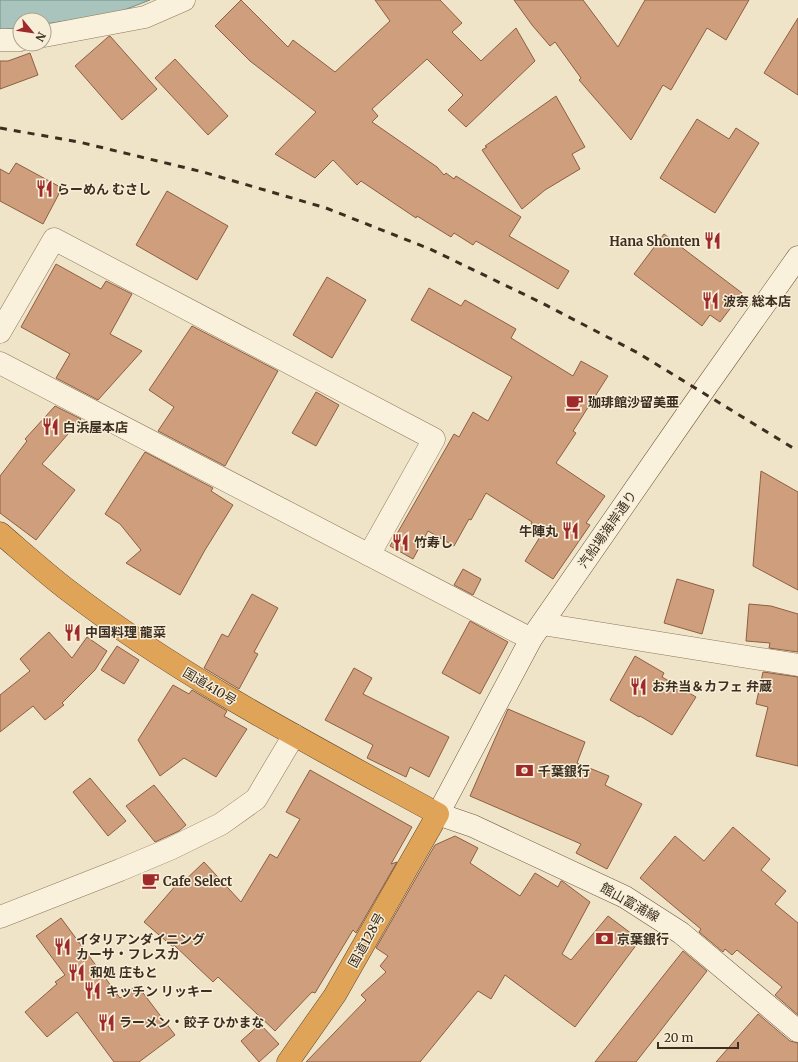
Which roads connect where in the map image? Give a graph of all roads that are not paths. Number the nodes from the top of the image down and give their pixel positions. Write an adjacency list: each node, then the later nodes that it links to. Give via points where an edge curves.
1 (184, 0): 2 (street, via 145,16)
2 (52, 34)
3 (0, 40): 4 (street)
4 (12, 40)
5 (798, 257): 10 (street, 汽船場海岸通り)
6 (0, 332): 9 (street, via 54,239 434,439)
7 (0, 363): 9 (street)
8 (0, 533): 12 (highway, 国道410号, via 64,587 127,633 207,685)
9 (369, 555): 10 (street)
10 (536, 632): 11 (street); 13 (street, 汽船場海岸通り)
11 (798, 665)
12 (294, 735): 13 (highway, 国道410号); 14 (street, via 256,799 221,824 170,849)
13 (438, 814): 15 (street, 館山富浦線, via 473,826 625,897 681,933); 16 (highway, 国道128号, via 335,995)
14 (0, 917)
15 (798, 1031)
16 (288, 1062)

